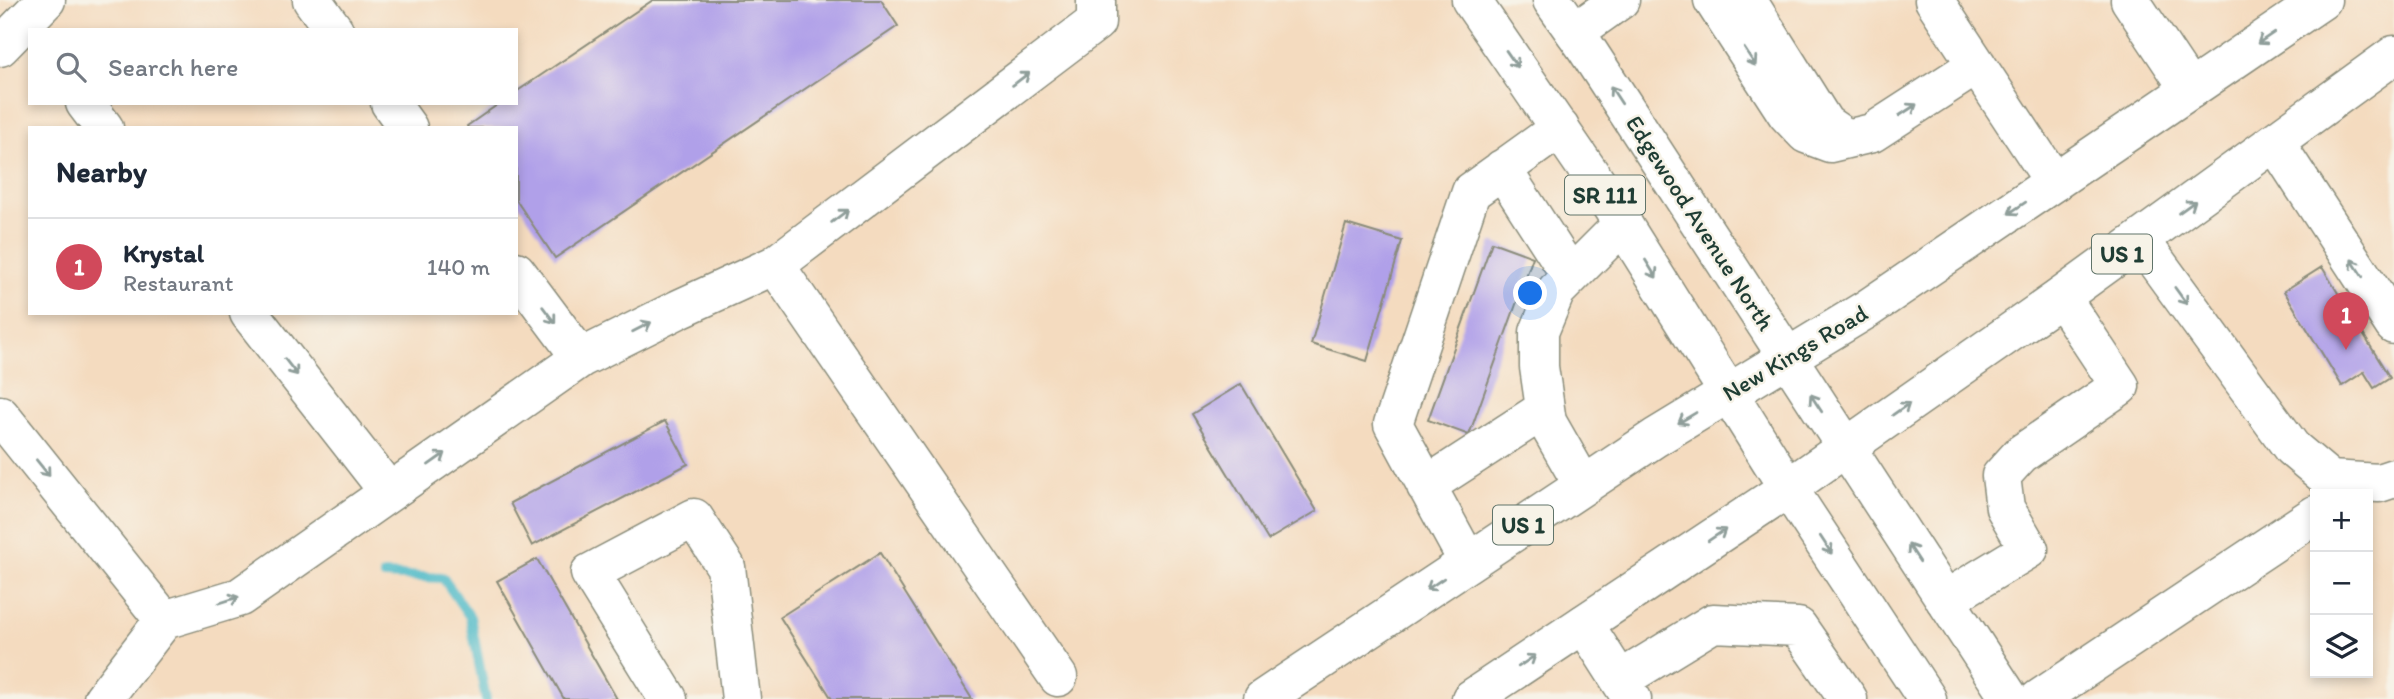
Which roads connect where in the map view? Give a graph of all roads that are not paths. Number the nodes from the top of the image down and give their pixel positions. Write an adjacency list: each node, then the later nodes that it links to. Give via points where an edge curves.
1 (312, 0): 11 (main road)
2 (1096, 0): 27 (main road, one-way to 2, via 1096,22)
3 (1471, 0): 20 (main road, SR 111, one-way to 20)
4 (1552, 0): 12 (main road, Edgewood Avenue North / SR 111)
5 (1620, 0): 12 (main road)
6 (1713, 0): 21 (main road, one-way to 21, via 1787,114 1806,134 1830,143)
7 (1747, 0): 21 (main road, via 1825,124)
8 (1934, 0): 14 (main road)
9 (2130, 0): 15 (main road)
10 (2322, 0): 15 (main road, New Kings Road / US 1, one-way to 15)
11 (333, 28)
12 (1574, 32): 34 (main road, Edgewood Avenue North / SR 111, one-way to 12)
13 (2394, 55): 22 (main road, US 1)
14 (1977, 65): 21 (main road, one-way to 14, via 1872,133); 24 (main road)
15 (2190, 90): 24 (main road, New Kings Road / US 1)
16 (87, 105): 18 (main road)
17 (391, 105): 19 (main road)
18 (102, 126)
19 (407, 126)
20 (1560, 128): 23 (main road); 25 (main road, SR 111)
21 (1848, 140)
22 (2276, 142): 26 (main road, US 1, one-way to 22); 32 (main road, one-way to 22)
23 (1502, 169): 29 (main road); 40 (main road, via 1471,192 1393,425)
24 (2054, 182): 34 (main road, New Kings Road / US 1, one-way to 34)
25 (1623, 224): 29 (main road); 35 (main road, SR 111, one-way to 35)
26 (2141, 241): 30 (main road, US 1); 39 (main road, one-way to 39, via 2292,448 2330,480)
27 (775, 265): 33 (main road, one-way to 27); 49 (main road)
28 (518, 274): 33 (main road, one-way to 33)
29 (1571, 276): 36 (main road, via 1556,291 1539,332)
30 (2062, 298): 38 (main road, US 1, one-way to 30); 46 (main road, via 2120,386 2021,454 2001,476 2005,508 2029,549)
31 (251, 315): 43 (main road, one-way to 43)
32 (2394, 325)
33 (581, 358): 43 (main road, one-way to 33)
34 (1787, 358): 35 (main road, New Kings Road / US 1); 38 (main road, Edgewood Avenue North / SR 111, one-way to 34)
35 (1730, 393): 41 (main road, New Kings Road / US 1, one-way to 41); 42 (main road, SR 111)
36 (1545, 409): 40 (main road); 41 (main road, via 1547,422)
37 (0, 415): 47 (main road, one-way to 47)
38 (1845, 448): 42 (main road, US 1); 46 (main road, SR 111, one-way to 38)
39 (2365, 484)
40 (1426, 485): 45 (main road)
41 (1583, 485): 45 (main road, New Kings Road / US 1)
42 (1788, 488): 48 (main road, US 1, one-way to 42); 57 (main road, SR 111, one-way to 57)
43 (389, 492): 47 (main road, one-way to 43, via 240,597)
44 (2310, 518): 59 (main road)
45 (1468, 562): 54 (main road, New Kings Road / US 1, one-way to 54)
46 (1945, 600): 58 (main road, SR 111)
47 (164, 620): 51 (main road)
48 (1584, 624): 50 (main road); 55 (main road, US 1, one-way to 48)
49 (1058, 677)
50 (1631, 693): 56 (main road, via 1713,623 1798,627)
51 (103, 699)
52 (668, 699): 53 (main road, via 590,573 694,518 726,567)
53 (741, 699)
54 (1263, 699)
55 (1471, 699)
56 (1848, 699)
57 (1927, 699)
58 (2010, 699)
59 (2039, 699)

